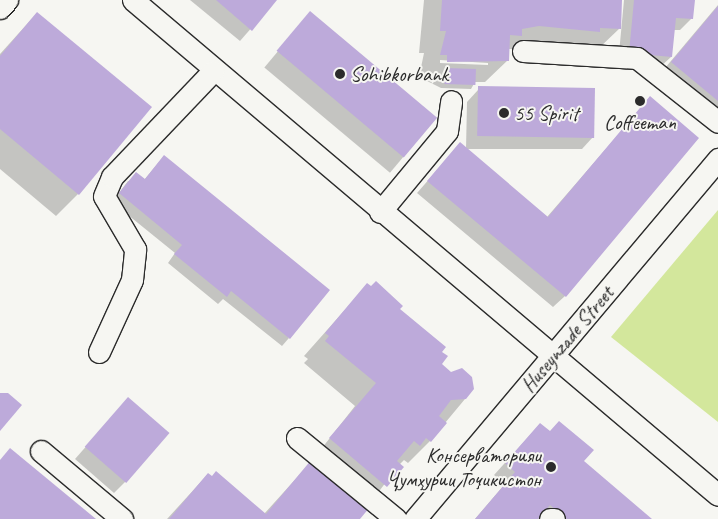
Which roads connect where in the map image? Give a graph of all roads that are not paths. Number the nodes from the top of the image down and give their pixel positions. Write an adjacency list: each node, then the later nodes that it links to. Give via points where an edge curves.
1 (7, 0): 3 (street)
2 (133, 0): 5 (street)
3 (0, 8)
4 (523, 51): 7 (street, via 637,58)
5 (213, 71): 9 (street); 10 (street, via 112,177 104,196 135,249 132,280)
6 (451, 101): 9 (street, via 447,131)
7 (718, 122)
8 (718, 159): 11 (street, Huseynzade Street)
9 (380, 212): 11 (street)
10 (99, 352)
11 (552, 357): 14 (street); 17 (street, Huseynzade Street)
12 (297, 438): 16 (street)
13 (40, 451): 15 (street)
14 (718, 495)
15 (122, 519)
16 (396, 519)
17 (415, 519)

